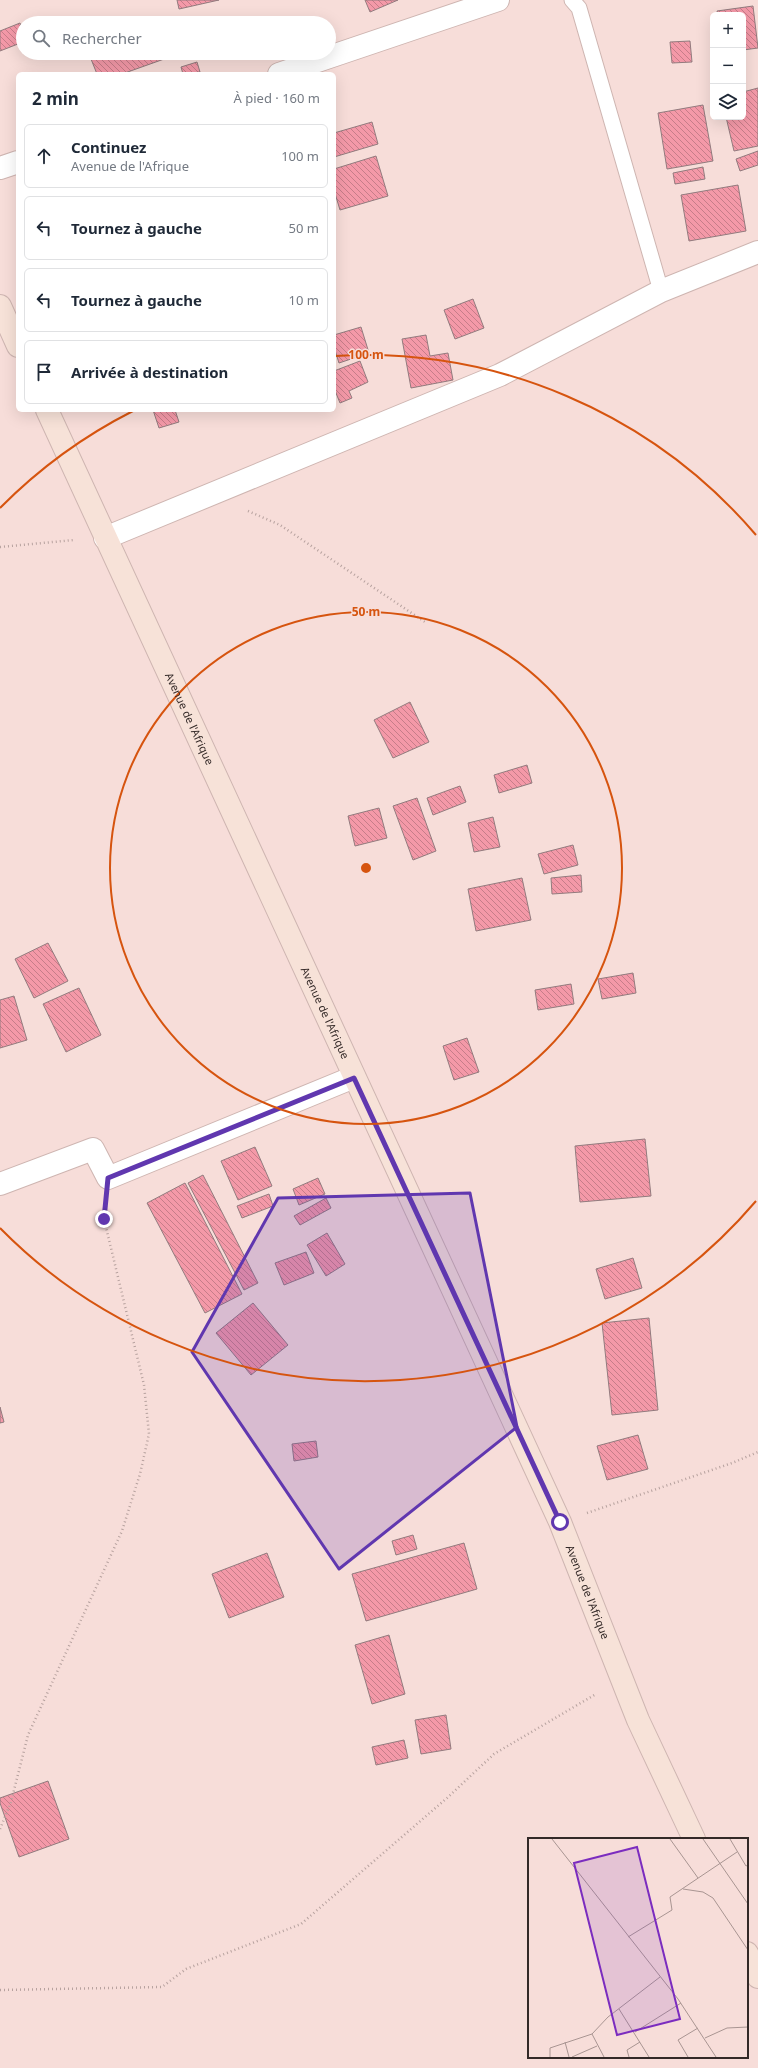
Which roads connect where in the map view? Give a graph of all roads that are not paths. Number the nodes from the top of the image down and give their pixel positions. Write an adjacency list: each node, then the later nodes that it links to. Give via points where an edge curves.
1 (498, 0): 3 (street)
2 (572, 0): 9 (lane, via 579,8)
3 (336, 55)
4 (320, 60): 5 (street)
5 (285, 72)
6 (16, 163): 7 (street)
7 (0, 168)
8 (758, 252): 9 (street)
9 (662, 291): 13 (street, via 500,374)
10 (0, 306): 11 (main road)
11 (16, 342)
12 (48, 412): 13 (main road, Avenue de l'Afrique)
13 (105, 538): 14 (main road, Avenue de l'Afrique)
14 (354, 1078): 15 (street, via 108,1178 93,1149); 16 (main road, Avenue de l'Afrique, via 560,1522 638,1720)
15 (0, 1184)
16 (694, 1838)
17 (748, 1955): 18 (main road)
18 (758, 1977)

